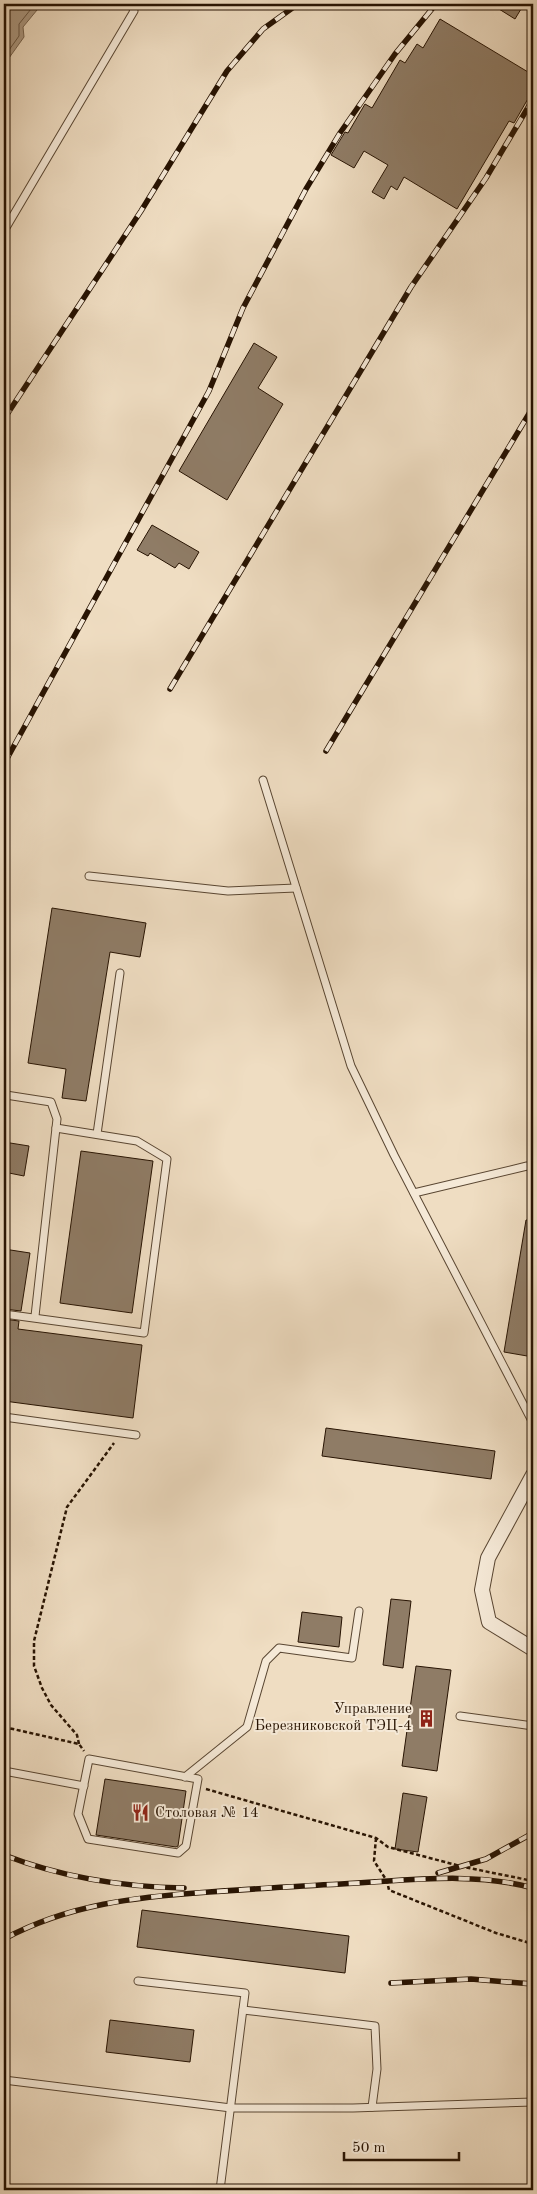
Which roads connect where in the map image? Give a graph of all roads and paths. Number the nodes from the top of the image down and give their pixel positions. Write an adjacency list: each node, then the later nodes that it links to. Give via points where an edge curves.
1 (131, 4): 2 (lane, via 134,11)
2 (4, 231)
3 (263, 780): 5 (lane)
4 (89, 876): 5 (lane, via 228,891)
5 (296, 888): 11 (lane, via 351,1066)
6 (120, 973): 9 (lane)
7 (4, 1097): 8 (lane, via 51,1102 57,1119)
8 (56, 1128): 9 (lane); 13 (lane)
9 (97, 1134): 13 (lane, via 137,1141 167,1159 144,1333)
10 (533, 1167): 11 (lane)
11 (414, 1193): 15 (lane)
12 (4, 1314): 13 (lane)
13 (35, 1316)
14 (4, 1417): 16 (lane)
15 (533, 1423)
16 (121, 1433): 17 (lane); 24 (path, via 67,1507 34,1641 34,1666 42,1688 50,1705 77,1735)
17 (136, 1435)
18 (533, 1475): 20 (street, via 488,1558 482,1590 489,1622)
19 (359, 1611): 27 (lane, via 352,1658 279,1648 266,1661 247,1727)
20 (533, 1649)
21 (460, 1716): 22 (lane)
22 (533, 1726)
23 (4, 1727): 24 (path)
24 (79, 1744): 25 (path)
25 (88, 1759): 27 (lane); 28 (lane)
26 (4, 1771): 28 (lane)
27 (185, 1777): 29 (lane, via 198,1779)
28 (84, 1786): 29 (lane, via 78,1814 88,1839 178,1852 186,1846)
29 (197, 1786): 30 (path)
30 (376, 1838): 31 (path, via 388,1847); 32 (path, via 374,1861 389,1890 496,1933)
31 (533, 1881)
32 (533, 1944)
33 (138, 1981): 34 (lane, via 245,1993)
34 (243, 2010): 37 (lane, via 375,2026 377,2069); 38 (lane)
35 (4, 2080): 38 (lane)
36 (533, 2102): 37 (lane)
37 (372, 2107): 38 (lane)
38 (230, 2108): 39 (lane)
39 (220, 2190)

